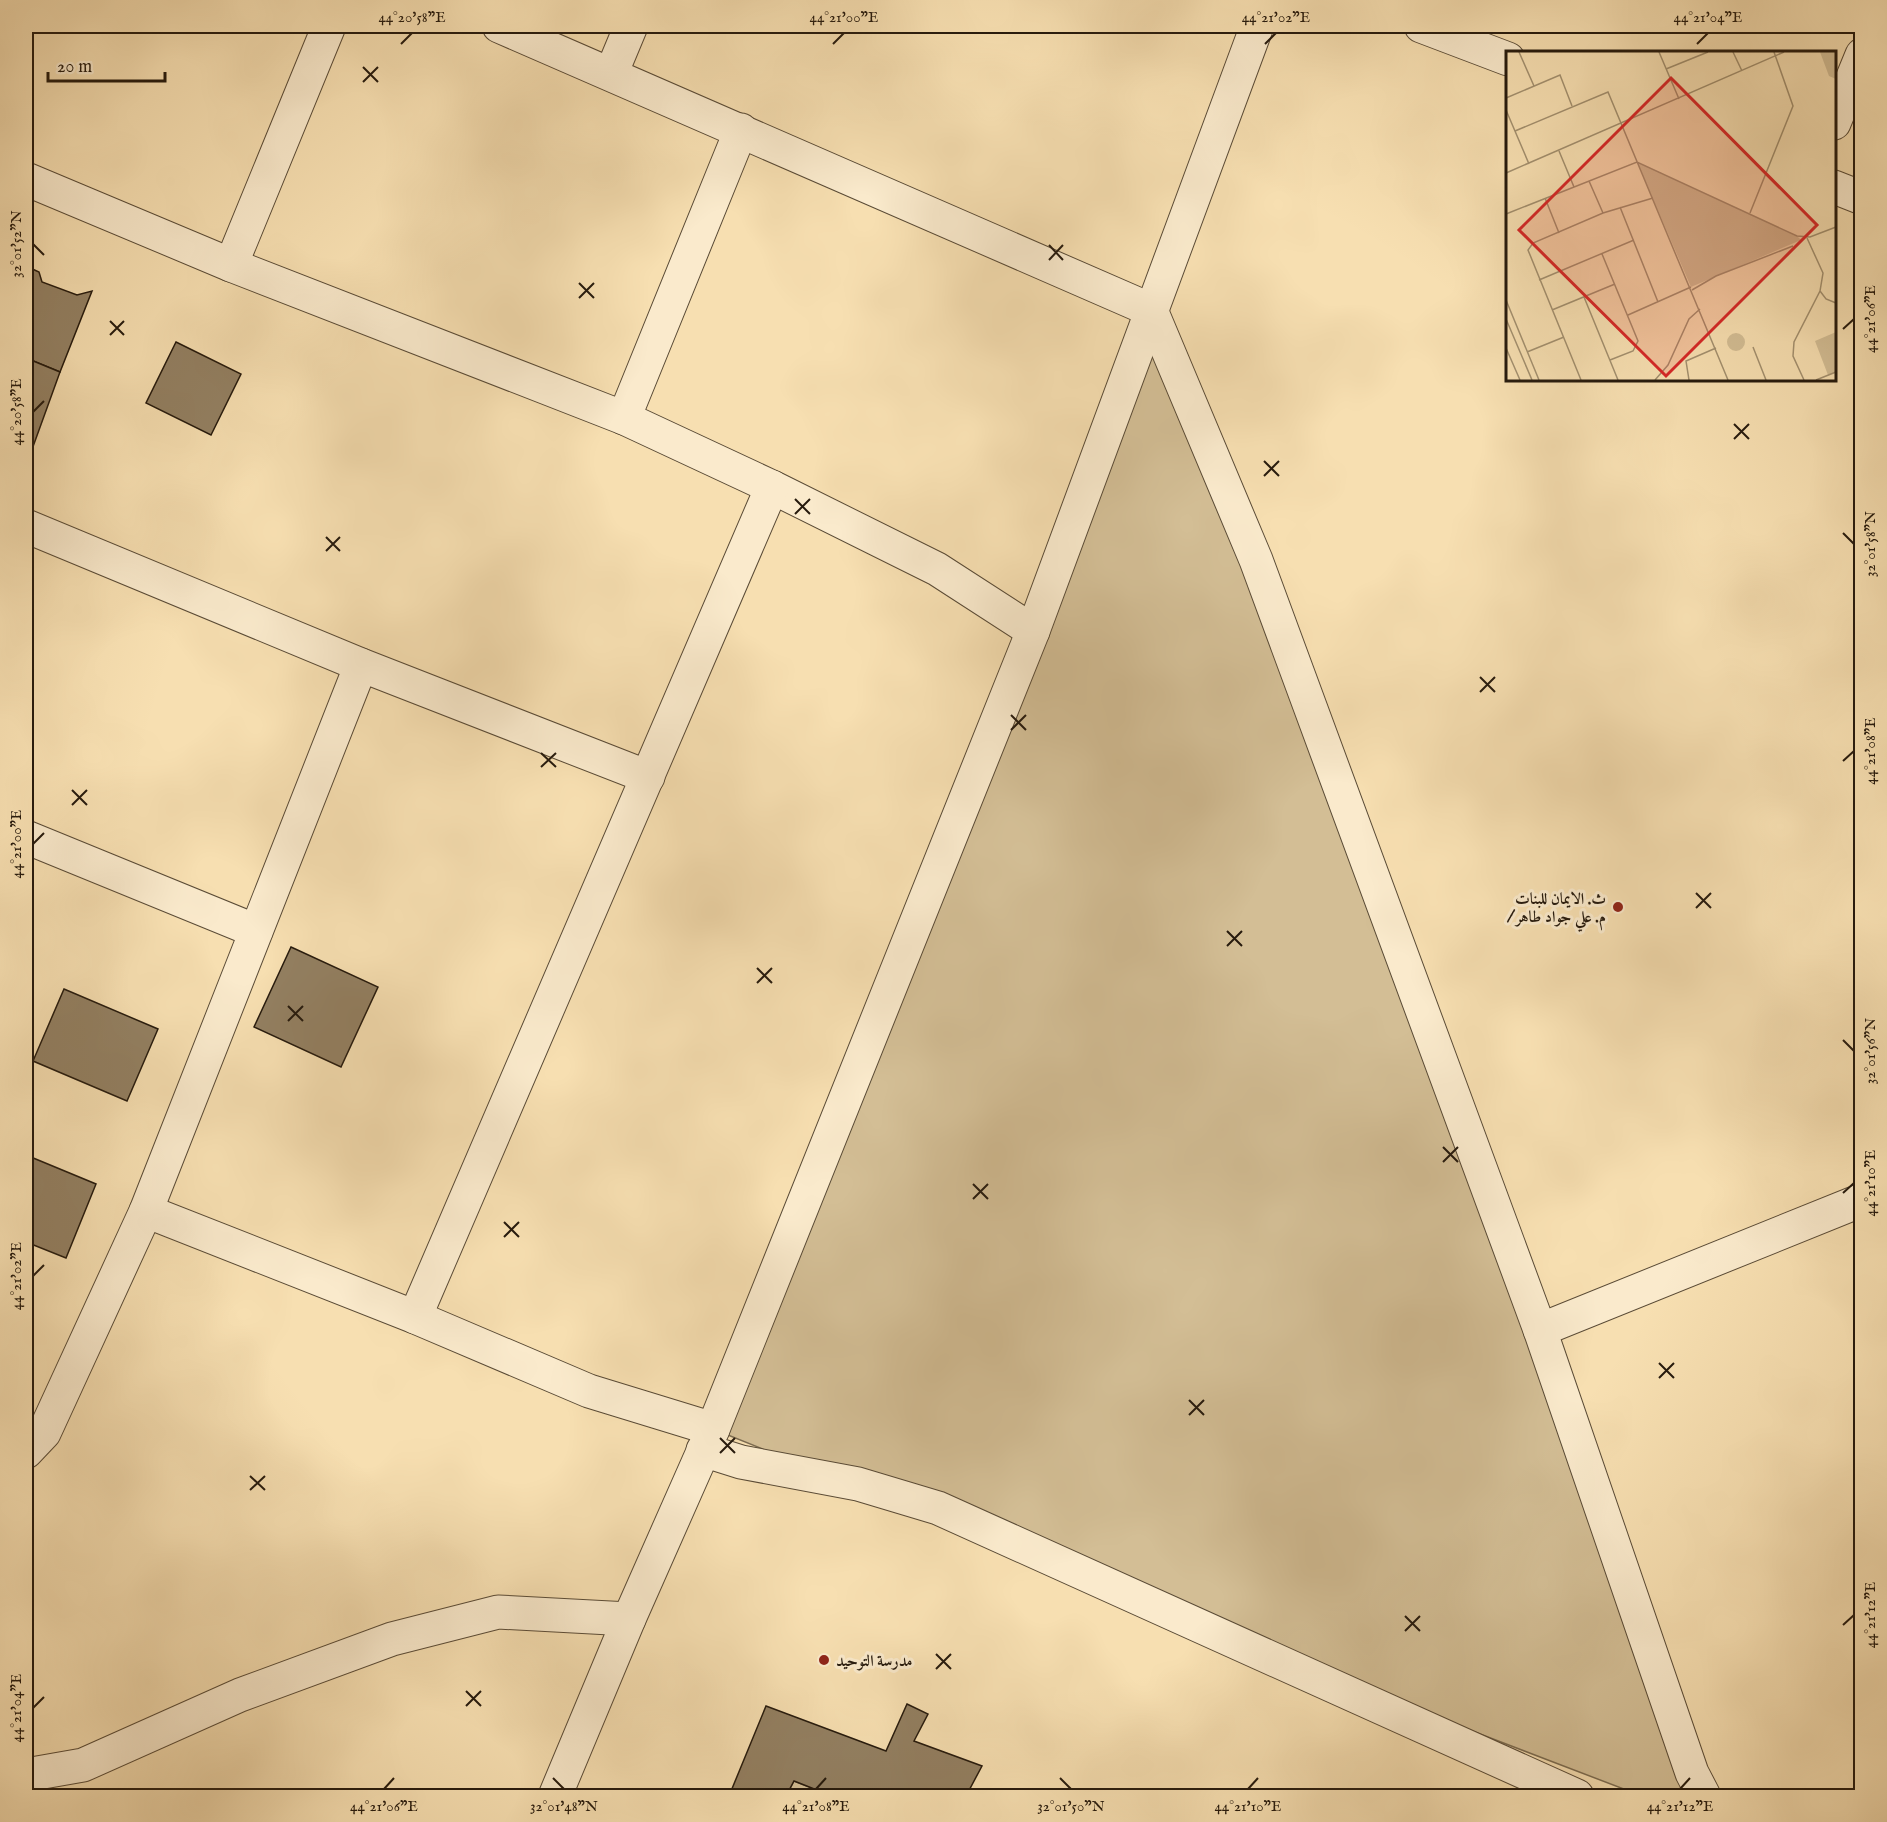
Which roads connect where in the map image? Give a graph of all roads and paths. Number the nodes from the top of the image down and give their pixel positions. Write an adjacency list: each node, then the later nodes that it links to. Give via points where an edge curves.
1 (329, 26): 14 (street)
2 (499, 26): 8 (street)
3 (631, 26): 8 (street)
4 (1257, 26): 15 (street)
5 (1421, 26): 7 (street)
6 (1862, 56): 9 (street)
7 (1506, 58)
8 (611, 74): 10 (street)
9 (1836, 118)
10 (741, 130): 15 (street); 16 (street)
11 (26, 179): 14 (street)
12 (1836, 189): 13 (street)
13 (1862, 198)
14 (231, 265): 16 (street)
15 (1151, 310): 19 (street); 27 (street, via 1256,560)
16 (624, 418): 17 (street)
17 (772, 487): 19 (street, via 937,569); 21 (street)
18 (26, 526): 20 (street)
19 (1032, 631): 28 (street)
20 (361, 665): 21 (street); 23 (street)
21 (648, 777): 26 (street)
22 (26, 837): 23 (street)
23 (256, 931): 25 (street)
24 (1862, 1200): 27 (street)
25 (146, 1211): 26 (street); 29 (street, via 44,1433)
26 (416, 1317): 28 (street)
27 (1540, 1330): 34 (street, via 1692,1773)
28 (708, 1440): 30 (street); 33 (street, via 741,1462 858,1484 938,1508)
29 (26, 1452)
30 (629, 1619): 31 (street, via 498,1612 392,1639 240,1695 83,1765); 32 (street)
31 (26, 1775)
32 (555, 1797)
33 (1577, 1797)
34 (1704, 1797)

